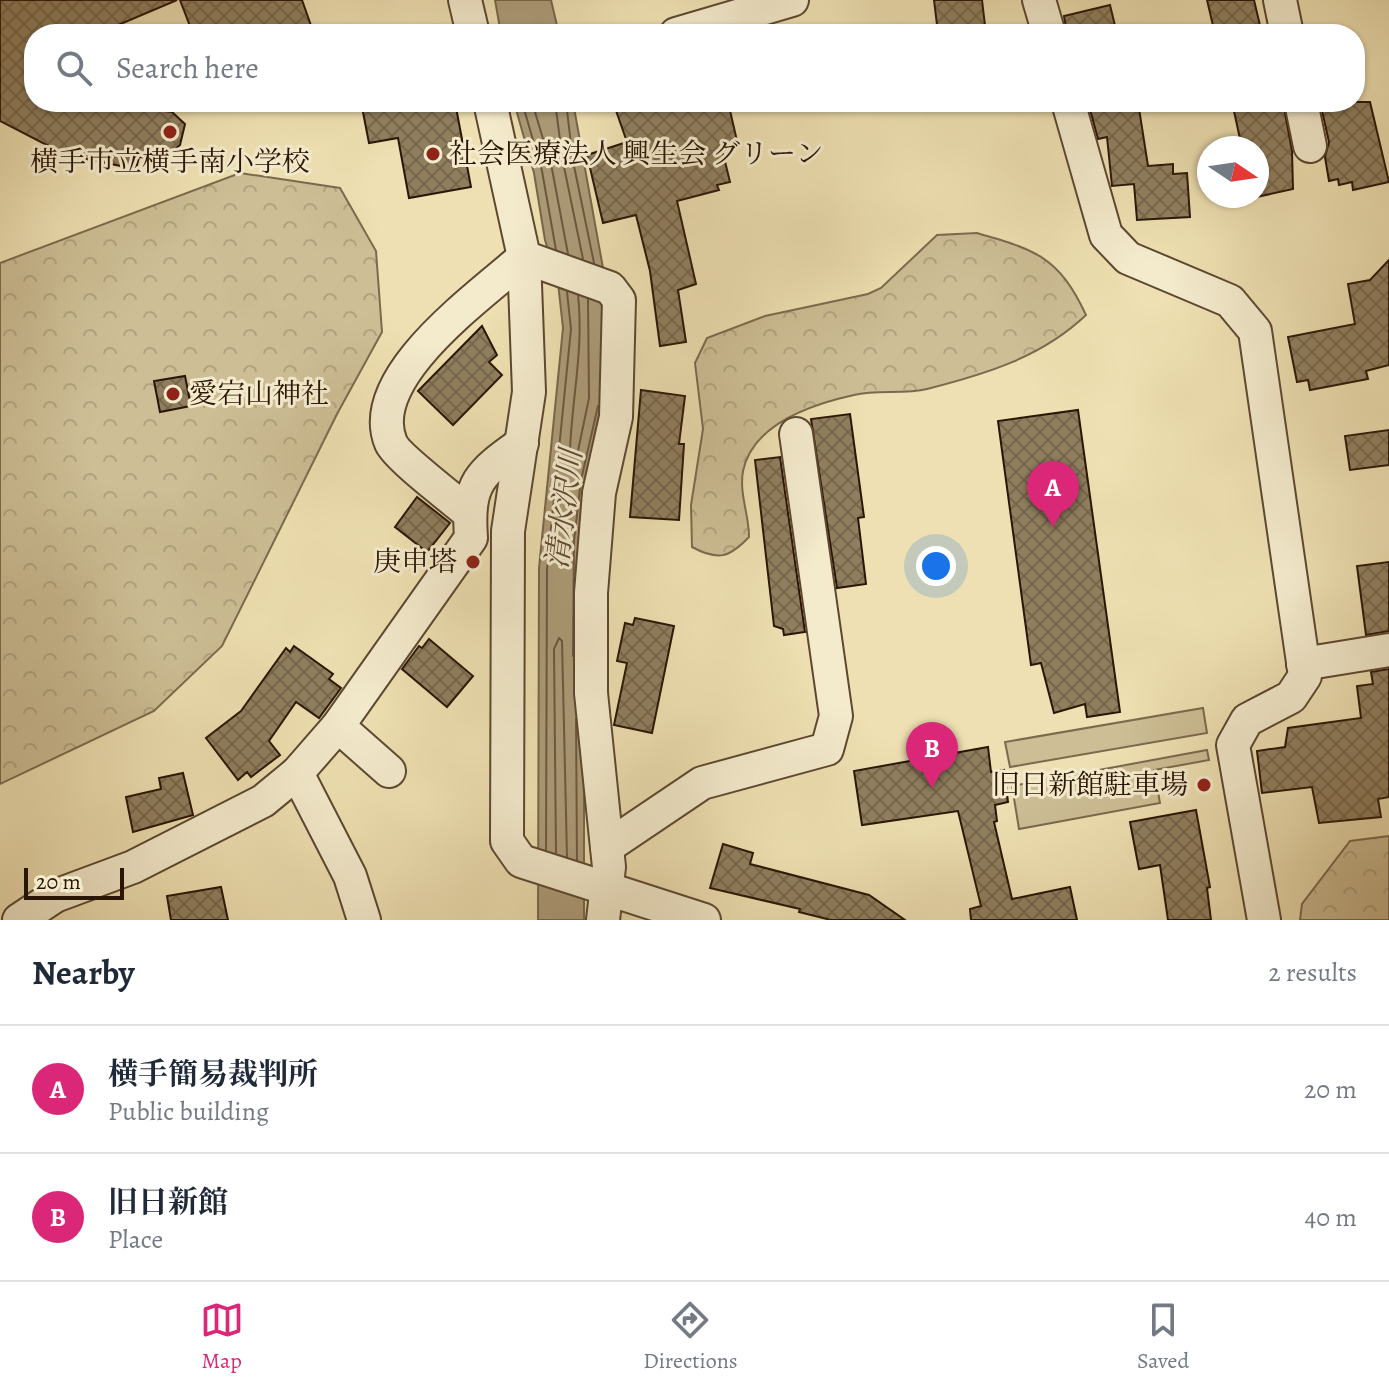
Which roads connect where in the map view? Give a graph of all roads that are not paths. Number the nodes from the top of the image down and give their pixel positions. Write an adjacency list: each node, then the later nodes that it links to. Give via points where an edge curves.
1 (465, 0): 5 (street)
2 (792, 0): 6 (street)
3 (1039, 0): 7 (street)
4 (1280, 0): 8 (street)
5 (471, 24)
6 (710, 24)
7 (1046, 24)
8 (1285, 24)
9 (493, 112): 13 (street)
10 (1071, 112): 18 (street, via 1106,235 1128,258 1230,301 1255,331)
11 (1303, 112): 12 (street)
12 (1310, 146)
13 (533, 261): 15 (street); 16 (street, via 418,352 392,393 387,420 392,445); 22 (street, via 616,287 616,417 599,493 591,593 591,693)
14 (796, 434): 22 (street, via 836,716 827,749 702,783)
15 (522, 443): 16 (street, via 482,471); 23 (street, via 508,531 507,841 521,861)
16 (469, 513): 19 (street, via 471,538)
17 (1389, 650): 18 (street)
18 (1303, 664): 27 (street, via 1305,676 1291,697 1247,720 1233,745)
19 (338, 726): 20 (street); 21 (street)
20 (389, 771)
21 (297, 773): 24 (street, via 263,801 133,867 55,896); 25 (street, via 350,876)
22 (607, 847): 23 (street)
23 (602, 899): 26 (street)
24 (19, 920)
25 (364, 920)
26 (704, 920)
27 (1264, 920)

